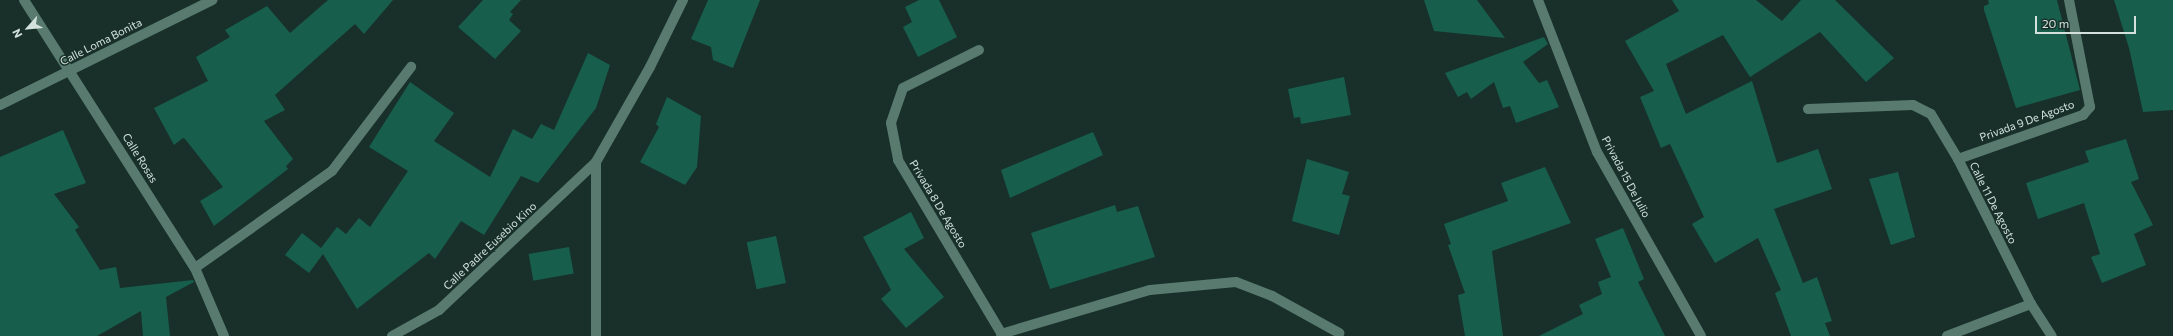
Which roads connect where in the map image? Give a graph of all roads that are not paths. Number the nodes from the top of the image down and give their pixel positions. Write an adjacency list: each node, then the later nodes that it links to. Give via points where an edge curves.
1 (24, 0): 8 (street, Calle Rosas)
2 (212, 0): 8 (street, Calle Loma Bonita)
3 (683, 0): 12 (street, Calle Padre Eusebio Kino, via 650,67)
4 (1538, 0): 20 (street, Privada 15 De Julio, via 1598,152)
5 (2070, 0): 11 (street, Privada 9 De Agosto, via 2090,107 2082,115)
6 (979, 50): 16 (street, Privada 8 De Agosto, via 903,88 891,123 898,160)
7 (411, 67): 13 (street, via 332,172)
8 (71, 71): 9 (street, Calle Loma Bonita); 13 (street, Calle Rosas)
9 (0, 105)
10 (1808, 108): 11 (street, Calle 11 De Agosto, via 1913,105 1931,114)
11 (1958, 159): 14 (street, Calle 11 De Agosto)
12 (596, 162): 18 (street, Calle Padre Eusebio Kino, via 439,310); 19 (street, Calle Padre Eusebio Kino)
13 (195, 268): 17 (street, Calle Rosas)
14 (2031, 304): 21 (street); 22 (street, Calle 11 De Agosto)
15 (1339, 333): 16 (street, via 1272,296 1236,282 1150,290)
16 (1002, 335)
17 (224, 336)
18 (392, 336)
19 (596, 336)
20 (1701, 336)
21 (1947, 336)
22 (2052, 336)

